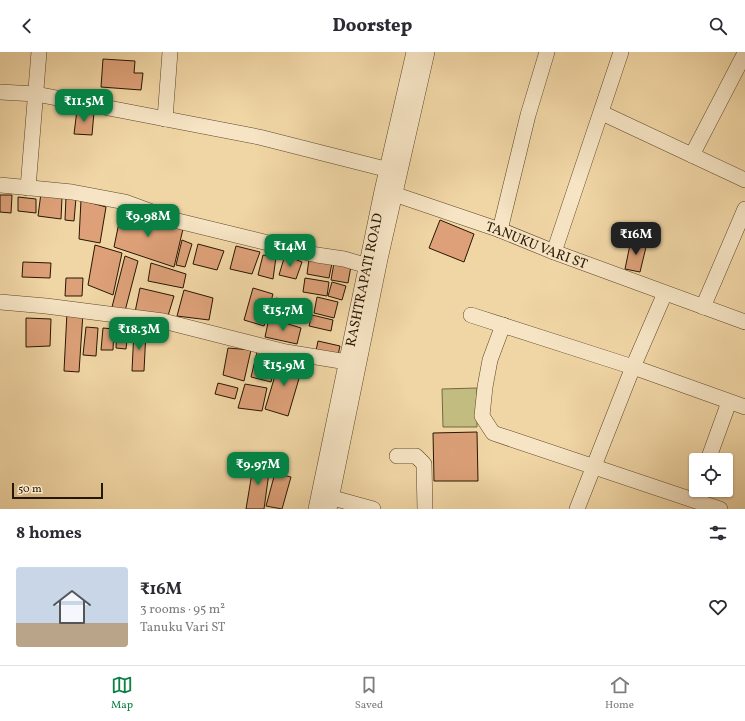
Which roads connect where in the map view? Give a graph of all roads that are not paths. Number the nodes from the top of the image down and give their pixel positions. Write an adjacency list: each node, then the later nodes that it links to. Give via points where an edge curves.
1 (39, 52): 9 (street)
2 (170, 52): 11 (street)
3 (414, 52): 13 (street, RASHTRAPATI ROAD)
4 (427, 52): 13 (street, RASHTRAPATI ROAD)
5 (547, 52): 19 (street, via 528,115)
6 (621, 52): 10 (street)
7 (745, 53): 12 (street)
8 (0, 92): 9 (street)
9 (36, 94): 11 (street); 16 (street)
10 (602, 112): 12 (street); 20 (street)
11 (165, 119): 13 (street, via 259,137)
12 (692, 155): 14 (street)
13 (393, 171): 17 (street, RASHTRAPATI ROAD)
14 (745, 180)
15 (0, 185): 16 (street)
16 (28, 188): 21 (street, via 72,192 125,202 174,220)
17 (388, 193): 19 (street, TANUKU VARI ST); 21 (street, RASHTRAPATI ROAD); 28 (street, RASHTRAPATI ROAD)
18 (745, 209): 24 (street)
19 (500, 230): 20 (street, TANUKU VARI ST)
20 (554, 252): 22 (street, TANUKU VARI ST)
21 (368, 266): 28 (street, RASHTRAPATI ROAD)
22 (665, 293): 24 (street, TANUKU VARI ST); 29 (street)
23 (0, 302): 28 (street, via 163,322 286,352)
24 (703, 307): 26 (street, TANUKU VARI ST)
25 (471, 315): 27 (street)
26 (745, 322)
27 (503, 326): 29 (street); 34 (street, via 490,360 482,416 493,432)
28 (353, 365): 37 (street, RASHTRAPATI ROAD)
29 (633, 367): 30 (street); 34 (street)
30 (729, 402): 31 (street); 32 (street)
31 (745, 407)
32 (711, 453)
33 (397, 456): 40 (street, via 416,456 424,464)
34 (594, 467): 35 (street); 41 (street)
35 (689, 493)
36 (699, 497): 42 (street)
37 (327, 500): 38 (street, RASHTRAPATI ROAD); 39 (street)
38 (316, 509)
39 (373, 509)
40 (425, 509)
41 (577, 509)
42 (720, 509)

